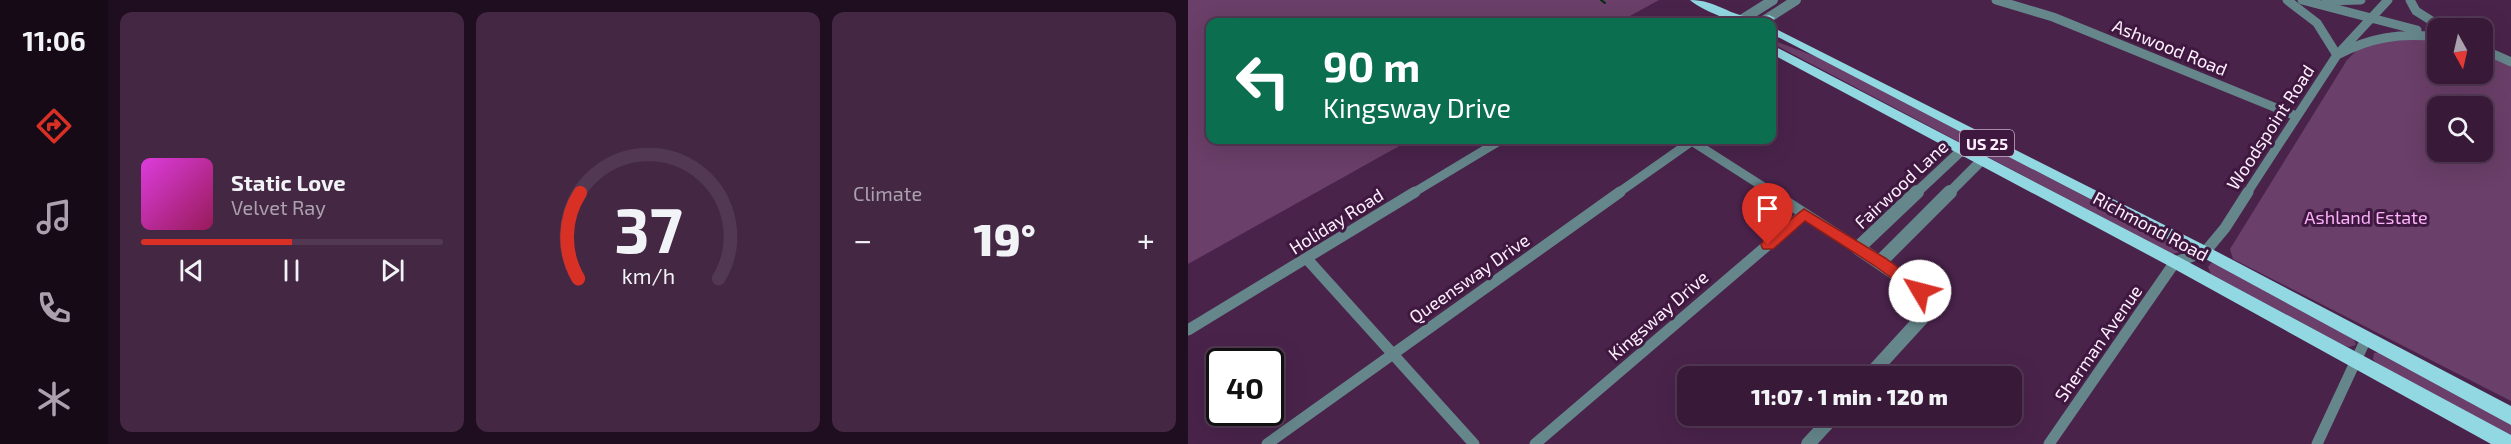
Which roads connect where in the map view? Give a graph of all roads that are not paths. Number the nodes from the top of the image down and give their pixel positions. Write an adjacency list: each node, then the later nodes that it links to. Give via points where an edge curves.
1 (1713, 0): 15 (main road)
2 (1773, 0): 16 (street)
3 (1796, 0): 17 (street)
4 (1996, 0): 28 (street, Ashwood Road, via 2054,17)
5 (2287, 0): 26 (street, via 2317,21)
6 (2302, 0): 12 (street)
7 (2318, 0): 8 (street)
8 (2361, 0)
9 (2388, 0): 12 (street, Woodspoint Road)
10 (2410, 0): 18 (street)
11 (1690, 1): 13 (main road); 14 (main road)
12 (2371, 17): 20 (street); 26 (street, Woodspoint Road)
13 (1716, 18)
14 (1739, 18)
15 (1743, 18)
16 (1752, 18)
17 (1775, 18)
18 (2428, 18)
19 (1776, 29): 24 (main road, Richmond Road / US 25)
20 (2427, 33)
21 (2427, 35): 26 (street, via 2383,35 2361,41)
22 (1776, 40): 24 (main road)
23 (1776, 51): 33 (main road, Richmond Road / US 25)
24 (1815, 52): 29 (main road, Richmond Road / US 25)
25 (2493, 54): 27 (street)
26 (2337, 55): 28 (street, Woodspoint Road)
27 (2511, 62)
28 (2296, 116): 37 (street, Woodspoint Road, via 2225,228)
29 (1985, 142): 33 (street, Fairwood Lane); 34 (street); 37 (main road, Richmond Road / US 25)
30 (1494, 144): 38 (street, Holiday Road)
31 (1685, 144): 43 (street, Queensway Drive)
32 (1697, 144): 35 (street)
33 (1963, 149): 34 (main road, Richmond Road / US 25); 36 (street, Fairwood Lane)
34 (1982, 160): 39 (street); 40 (main road, Richmond Road / US 25)
35 (1804, 214): 36 (street); 50 (street, Kingsway Drive)
36 (1858, 248): 39 (street)
37 (2205, 252): 40 (street); 42 (main road, Richmond Road / US 25)
38 (1307, 259): 41 (street, Holiday Road); 43 (street)
39 (1880, 262): 45 (street, via 1914,286 1924,296 1926,306 1922,318)
40 (2175, 262): 44 (main road, Richmond Road / US 25); 52 (street, Sherman Avenue)
41 (1188, 330)
42 (2366, 339): 44 (street); 46 (main road, Richmond Road / US 25)
43 (1394, 353): 48 (street, Queensway Drive); 49 (street)
44 (2356, 361): 53 (street); 54 (main road, Richmond Road / US 25)
45 (1878, 366)
46 (2511, 416)
47 (1825, 426): 51 (street)
48 (1267, 444)
49 (1474, 444)
50 (1535, 444)
51 (1808, 444)
52 (2049, 444)
53 (2317, 444)
54 (2509, 444)

